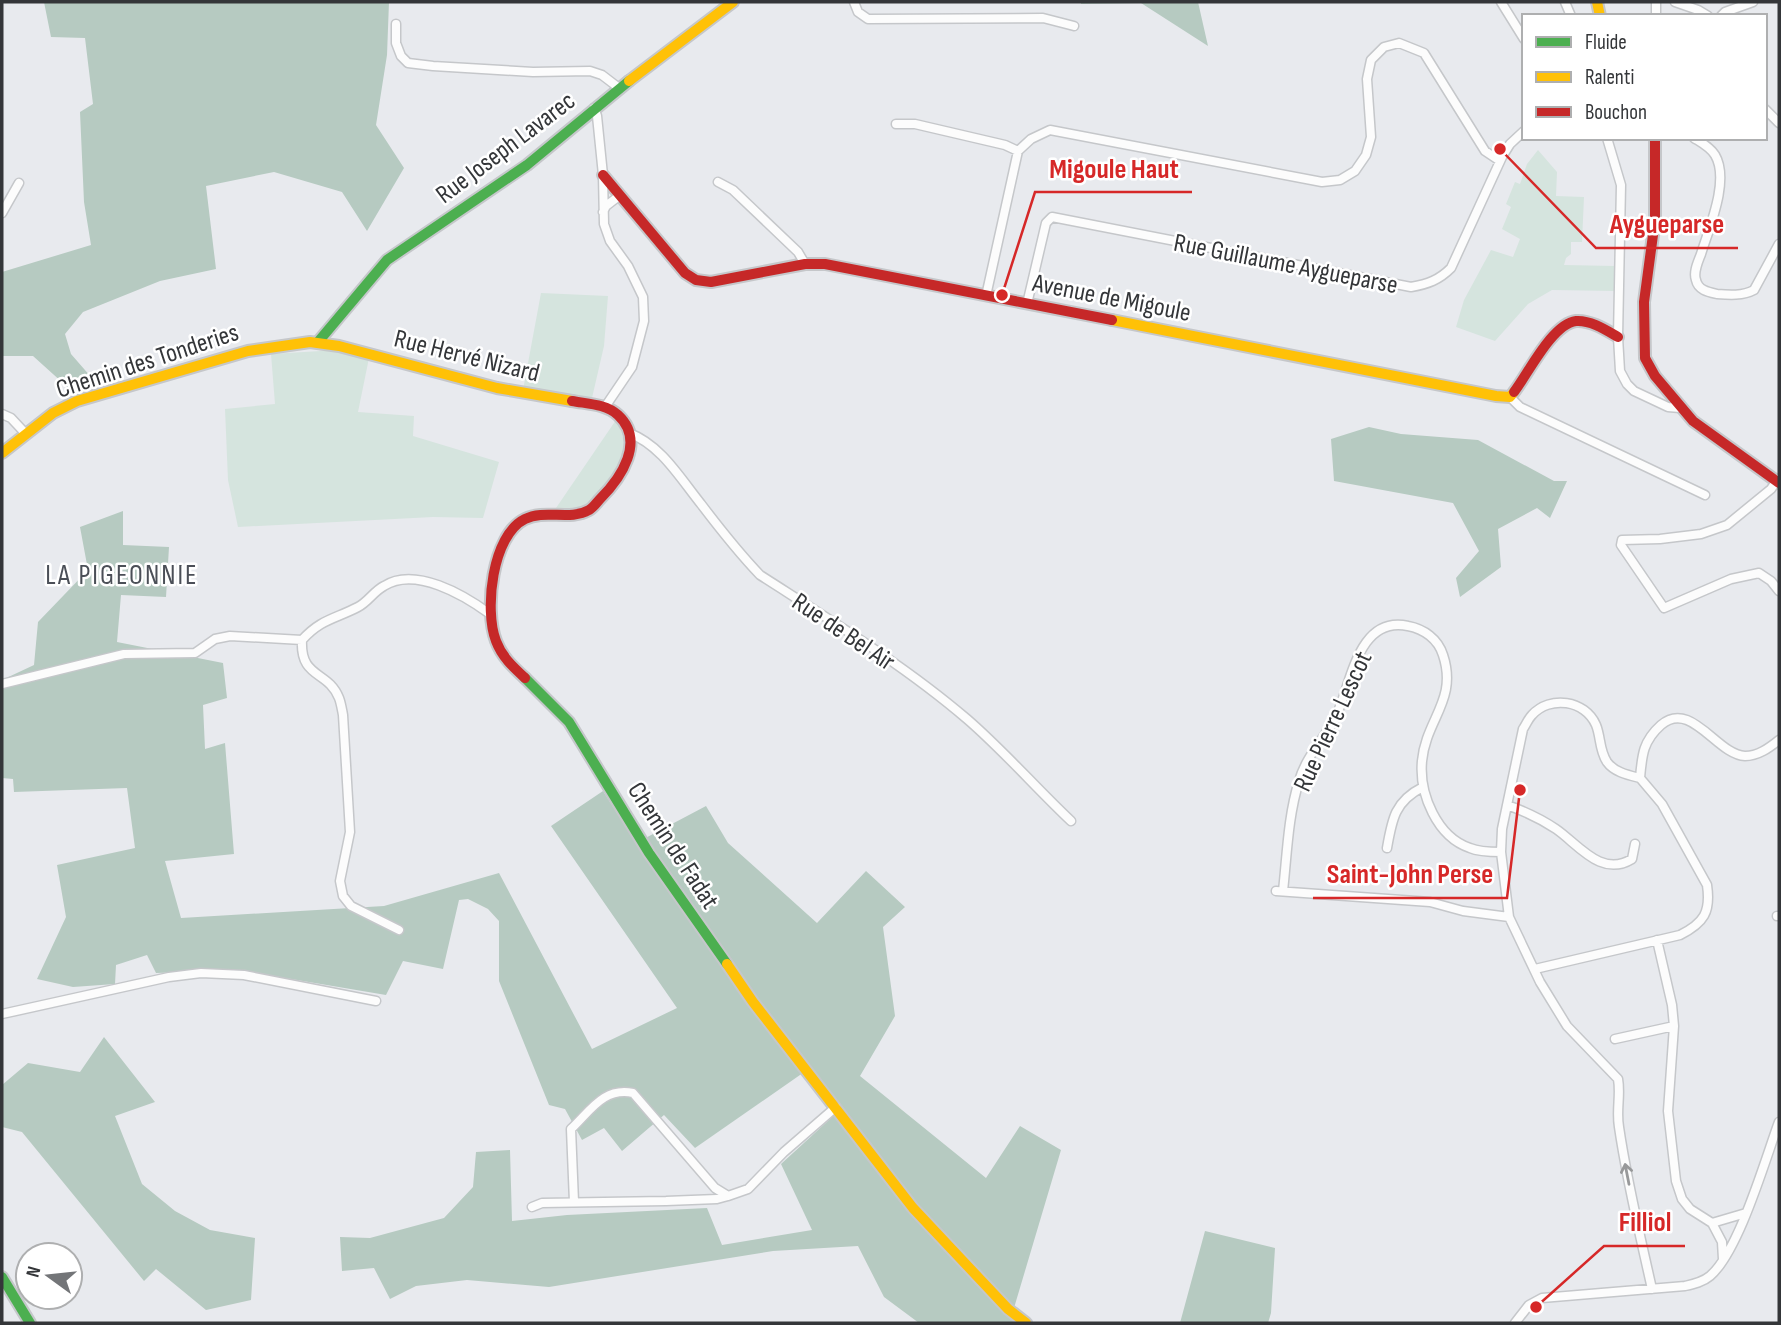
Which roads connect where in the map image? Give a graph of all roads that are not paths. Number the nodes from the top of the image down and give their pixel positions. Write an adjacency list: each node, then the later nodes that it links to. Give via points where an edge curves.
1 (733, 2): 11 (street, Rue Joseph Lavarec)
2 (854, 2): 9 (street, via 868,19 1043,18)
3 (1501, 2): 10 (street)
4 (1675, 2): 6 (street)
5 (1753, 2): 7 (street)
6 (1705, 14)
7 (1723, 14)
8 (396, 24): 11 (street, via 396,43 408,62 533,72 590,71)
9 (1074, 26)
10 (1522, 35)
11 (619, 88): 12 (street, Rue Joseph Lavarec)
12 (594, 108): 20 (street); 31 (street, Rue Joseph Lavarec, via 516,173 387,260)
13 (897, 124): 18 (street, via 915,124)
14 (1522, 133): 19 (street, Rue Guillaume Aygueparse)
15 (1608, 140): 30 (street, via 1621,185)
16 (1655, 140): 34 (street, via 1655,231 1646,278 1643,339 1649,367)
17 (1697, 140): 26 (street, via 1716,156 1720,175 1696,283 1713,293 1748,293)
18 (1018, 151): 19 (street, via 1050,131 1322,182 1340,180 1355,171 1371,137 1367,79 1371,60 1384,47 1399,43 1424,52 1486,150); 28 (street)
19 (1500, 161): 29 (street, Rue Guillaume Aygueparse, via 1451,268 1426,285 1411,287 1052,217 1046,223)
20 (603, 175): 23 (street, Avenue de Migoule); 24 (street)
21 (718, 182): 27 (street, via 733,190)
22 (19, 183): 25 (street)
23 (619, 196): 24 (street); 27 (street, Avenue de Migoule, via 696,280 711,282)
24 (603, 212): 33 (street, via 610,242 643,297 644,321 632,367)
25 (2, 213)
26 (1779, 244)
27 (805, 264): 28 (street, Avenue de Migoule)
28 (986, 296): 29 (street, Avenue de Migoule)
29 (1027, 304): 32 (street, Avenue de Migoule)
30 (1618, 337): 32 (street, via 1589,323 1567,322); 34 (street, via 1620,371 1631,388 1668,407)
31 (318, 342): 33 (street, Rue Hervé Nizard, via 497,388); 37 (street, Chemin des Tonderies, via 248,351 133,383 60,408)
32 (1510, 397): 40 (street, via 1520,407)
33 (605, 407): 36 (street, via 620,416)
34 (1680, 408): 39 (street, via 1707,433)
35 (2, 414): 37 (street)
36 (629, 433): 42 (street, Chemin de Fadat, via 627,464 589,510 525,519 507,534 498,554); 49 (street, Rue de Bel Air, via 662,454 760,575 965,717)
37 (26, 434): 38 (street, Chemin des Tonderies)
38 (2, 453)
39 (1779, 480): 41 (street, via 1727,525 1701,534 1629,538 1621,545 1664,608 1745,575 1759,573)
40 (1705, 495)
41 (1779, 591)
42 (490, 614): 43 (street, via 446,588 402,579 384,585 360,606 316,625); 61 (street, Chemin de Fadat, via 496,642 507,662 569,722 649,853 754,1002)
43 (302, 639): 44 (street, via 230,636 215,639 195,653 124,654); 54 (street, via 307,666 339,696 343,715 350,832 340,881 343,896 351,906)
44 (2, 684)
45 (1779, 740): 46 (street, via 1764,751 1745,756 1729,750 1697,724 1667,720 1649,735)
46 (1640, 778): 48 (street, via 1607,763 1596,724 1586,712 1556,702 1532,715 1523,729); 55 (street, via 1662,804 1707,885 1709,900 1697,926)
47 (1423, 787): 51 (street, via 1403,799 1395,812); 52 (street, Rue Pierre Lescot, via 1441,827 1454,841 1471,849); 53 (street, Rue Pierre Lescot, via 1422,761 1445,695 1448,669 1441,648 1429,634 1400,624 1382,629 1357,657 1336,715 1299,779 1280,891 1430,902)
48 (1507, 804): 50 (street, via 1557,830 1585,855 1602,862 1623,864 1632,859); 52 (street)
49 (1071, 821)
50 (1635, 844)
51 (1387, 848)
52 (1501, 852): 53 (street)
53 (1509, 917): 56 (street)
54 (399, 930)
55 (1657, 940): 56 (street); 59 (street)
56 (1535, 969): 70 (street, one-way to 56, via 1626,1172 1616,1110 1618,1079 1567,1026)
57 (376, 1001): 58 (street, via 244,975 201,974)
58 (2, 1014)
59 (1674, 1026): 60 (street); 67 (street, via 1668,1111 1676,1181 1690,1209)
60 (1615, 1039)
61 (836, 1107): 63 (street, via 748,1189); 72 (street, Chemin de Fadat, via 913,1208)
62 (1779, 1122): 66 (street)
63 (728, 1196): 64 (street); 64 (street, via 715,1188 634,1093 620,1090 607,1094 572,1129)
64 (574, 1202): 65 (street)
65 (532, 1207)
66 (1746, 1213): 67 (street); 68 (street)
67 (1712, 1223): 68 (street, via 1722,1242)
68 (1723, 1259): 70 (street, via 1699,1283)
69 (2, 1277): 71 (street)
70 (1652, 1289): 73 (street, via 1542,1298 1529,1305)
71 (30, 1323)
72 (1026, 1323)
73 (1515, 1323)

